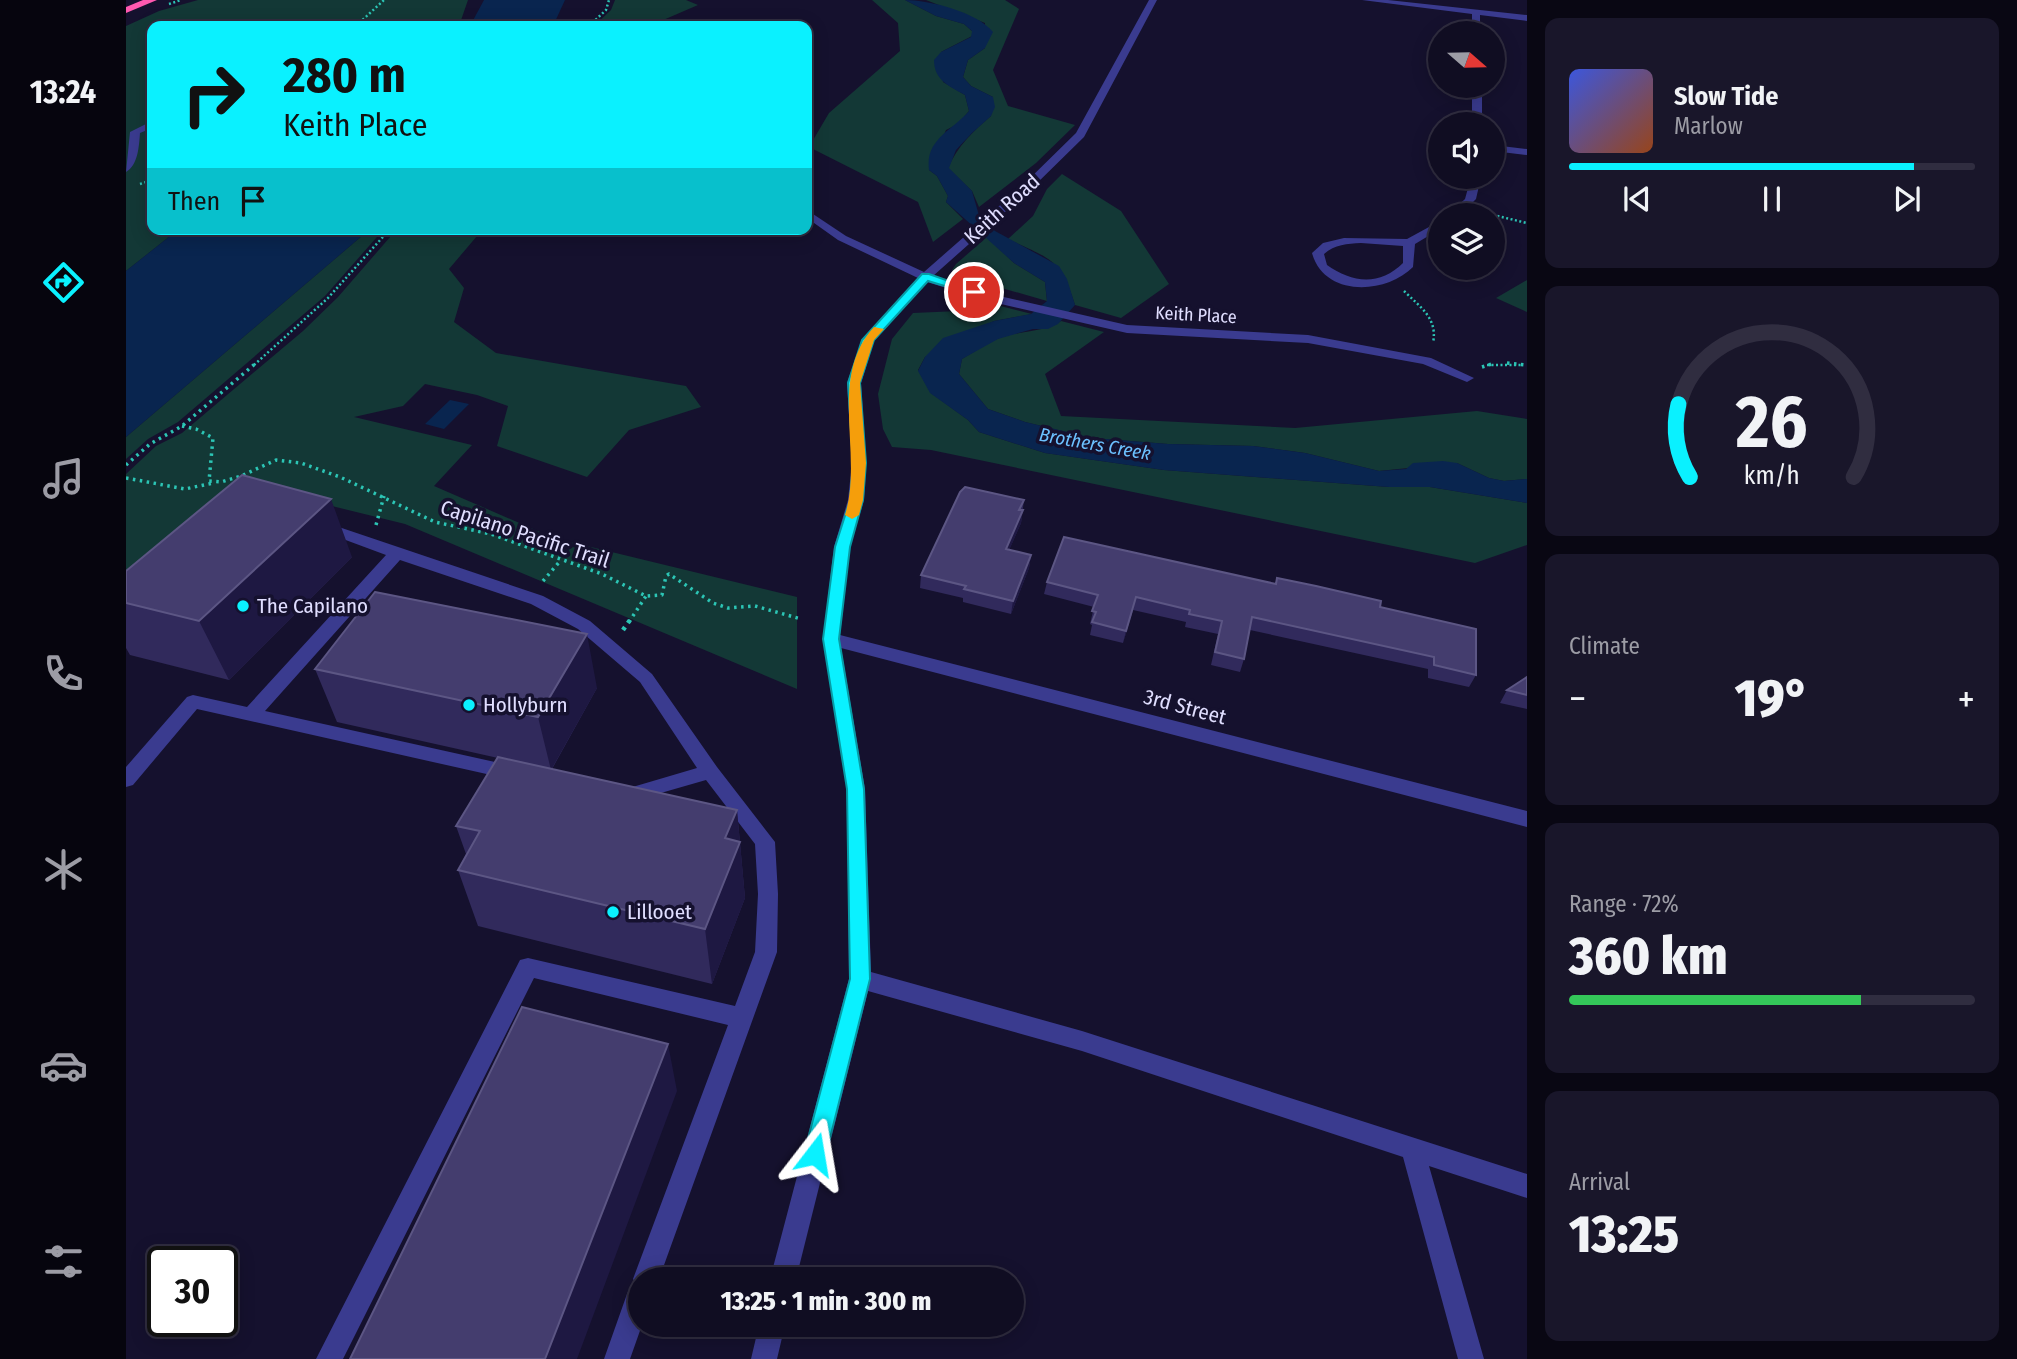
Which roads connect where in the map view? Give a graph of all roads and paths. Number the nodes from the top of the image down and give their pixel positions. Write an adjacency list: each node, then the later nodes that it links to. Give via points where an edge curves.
1 (152, 0): 6 (highway)
2 (384, 0): 9 (path)
3 (609, 0): 10 (path)
4 (1153, 0): 22 (street, Keith Road, via 1080,135)
5 (1367, 0): 7 (street)
6 (135, 5)
7 (1476, 13): 8 (street); 11 (street)
8 (1527, 18)
9 (361, 21)
10 (594, 21)
11 (1476, 21)
12 (147, 126): 15 (street, via 135,132)
13 (1505, 149): 14 (street)
14 (1527, 152)
15 (126, 169)
16 (812, 217): 22 (street, Keith Place, via 842,238)
17 (1505, 218): 18 (path)
18 (1527, 223)
19 (1428, 231): 21 (street)
20 (384, 235): 27 (path, via 302,323)
21 (1409, 243): 23 (street, via 1409,264); 23 (street, via 1344,241 1318,253 1322,267 1336,277 1359,283)
22 (925, 277): 24 (street, Keith Place, via 992,298 1127,329 1308,339); 37 (street, Keith Road, via 868,340 854,383 859,463 856,500 842,547)
23 (1390, 280): 24 (path, via 1432,317 1435,337)
24 (1426, 361): 26 (street, Keith Place)
25 (1527, 365): 26 (path, via 1486,363)
26 (1467, 378)
27 (182, 426): 28 (path); 30 (path, via 212,438 209,481)
28 (126, 464)
29 (126, 478): 30 (path, Capilano Pacific Trail, via 186,489)
30 (214, 482): 31 (path, Capilano Pacific Trail, via 276,460 290,460)
31 (384, 496): 33 (path); 35 (path, Capilano Pacific Trail, via 435,522 491,534 602,574)
32 (305, 522): 33 (street)
33 (369, 542): 34 (street)
34 (397, 553): 38 (street, via 537,600 584,625); 39 (street)
35 (646, 596): 36 (path, via 662,595 669,574 713,603 728,608 755,606); 38 (path)
36 (801, 619)
37 (831, 639): 44 (street, 3rd Street); 45 (street, Keith Road, via 856,789)
38 (611, 648): 40 (street, via 646,678)
39 (252, 714): 41 (street); 42 (street, via 193,702)
40 (710, 772): 43 (street, via 628,796); 46 (street, via 765,842 766,951)
41 (526, 776)
42 (126, 780)
43 (602, 791)
44 (1527, 819)
45 (860, 979): 47 (street, via 1082,1041); 50 (street, Keith Road)
46 (742, 1018): 49 (street); 53 (street, via 528,967)
47 (1412, 1147): 48 (street); 56 (street)
48 (1527, 1186)
49 (650, 1267)
50 (786, 1267)
51 (628, 1328): 54 (street)
52 (769, 1337): 55 (street)
53 (329, 1359)
54 (617, 1359)
55 (764, 1359)
56 (1471, 1359)

